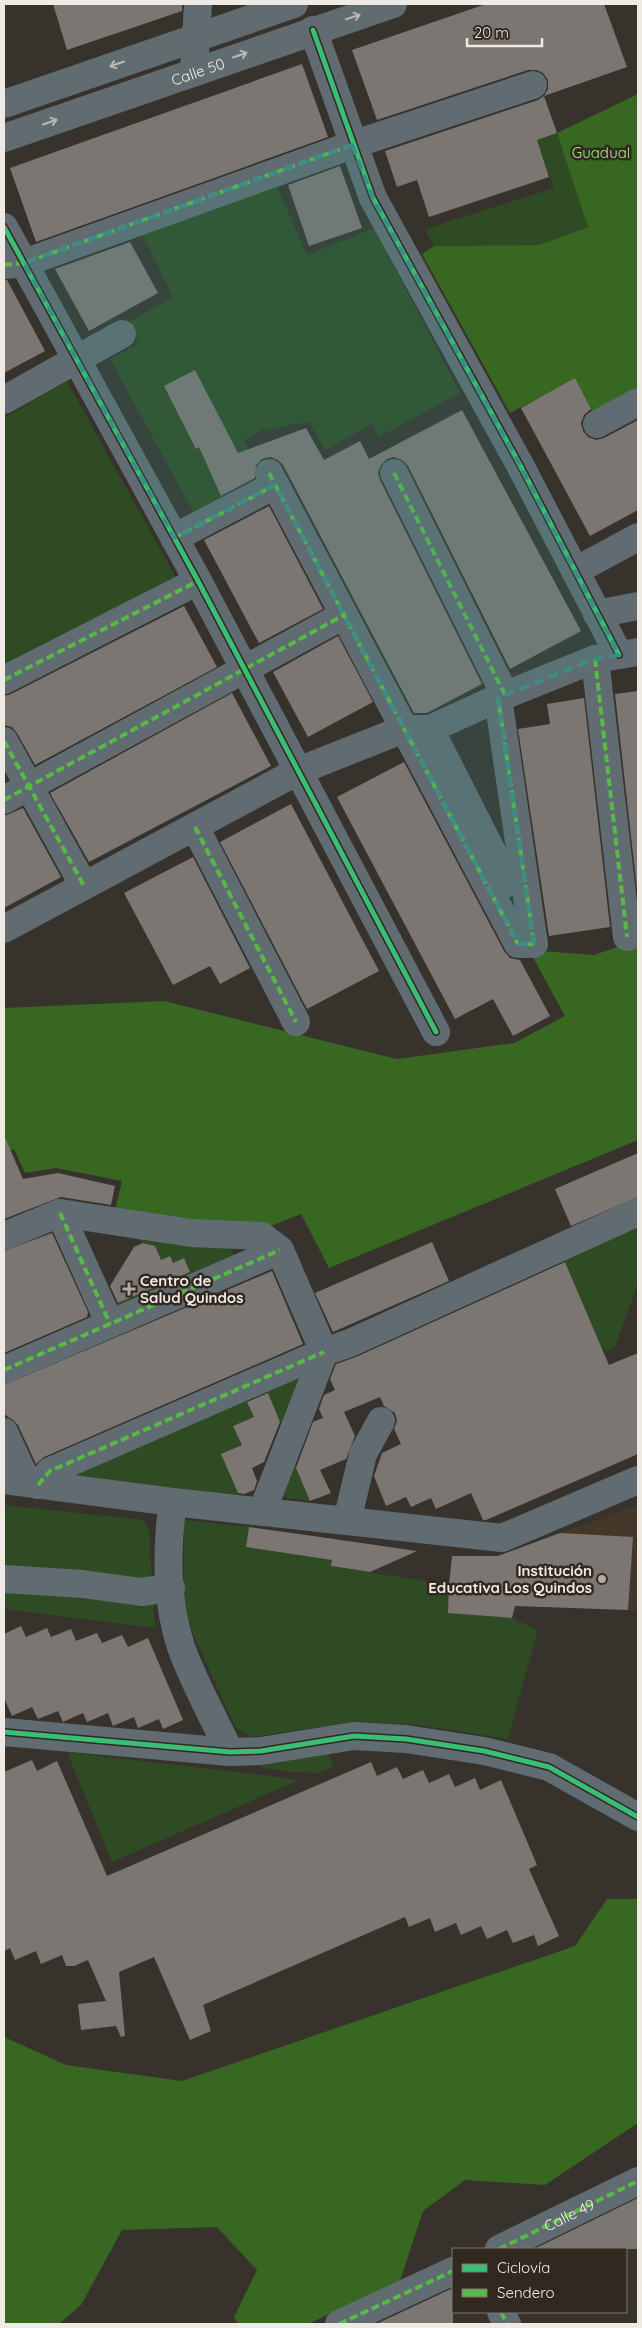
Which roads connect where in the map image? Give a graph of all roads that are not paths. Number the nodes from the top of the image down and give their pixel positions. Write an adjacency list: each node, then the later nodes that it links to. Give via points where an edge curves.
1 (198, 4): 5 (street)
2 (294, 4): 5 (main road, Calle 50)
3 (393, 4): 4 (main road, Calle 50, one-way to 3)
4 (313, 30): 6 (main road, Calle 50, one-way to 4); 10 (street)
5 (196, 37): 6 (street); 8 (main road, Calle 50, one-way to 8)
6 (194, 71): 9 (main road, Calle 50, one-way to 6)
7 (532, 85): 10 (street)
8 (4, 104)
9 (4, 138)
10 (352, 145): 12 (street); 21 (street, via 372,198)
11 (4, 227): 12 (street)
12 (14, 264): 14 (street)
13 (122, 334): 14 (street)
14 (77, 360): 15 (street); 20 (street)
15 (4, 400)
16 (638, 402): 17 (street)
17 (597, 424)
18 (394, 472): 29 (street)
19 (638, 537): 21 (street)
20 (174, 538): 22 (street); 25 (street, via 272,479)
21 (575, 571): 24 (street)
22 (198, 581): 27 (street); 28 (street)
23 (638, 606): 24 (street)
24 (597, 614): 26 (street)
25 (344, 615): 27 (street); 30 (street)
26 (617, 655): 29 (street); 39 (street)
27 (244, 669): 32 (street); 33 (street)
28 (4, 680)
29 (502, 697): 30 (street); 30 (street, via 534,944 518,944)
30 (417, 729): 32 (street); 36 (street)
31 (4, 740): 33 (street)
32 (298, 771): 35 (street); 41 (street)
33 (29, 786): 34 (street); 37 (street)
34 (4, 800)
35 (195, 827): 37 (street); 40 (street)
36 (508, 883)
37 (84, 886): 38 (street)
38 (4, 929)
39 (627, 937)
40 (296, 1022)
41 (436, 1032)
42 (638, 1212): 47 (street)
43 (60, 1213): 44 (street); 45 (street, via 191,1233 262,1236); 46 (street)
44 (4, 1236)
45 (280, 1250): 46 (street); 47 (street)
46 (110, 1324): 48 (street)
47 (324, 1352): 52 (street); 54 (street)
48 (4, 1370)
49 (381, 1421): 55 (street, via 363,1454)
50 (4, 1432): 52 (street)
51 (638, 1480): 55 (street, via 502,1538)
52 (23, 1482): 53 (street)
53 (173, 1502): 54 (street); 57 (street, via 168,1534)
54 (262, 1512): 55 (street)
55 (347, 1521)
56 (4, 1579): 57 (street, via 141,1592)
57 (171, 1588): 59 (street, via 175,1625 182,1648)
58 (4, 1732): 59 (street)
59 (230, 1752): 60 (street, via 261,1751 354,1736 406,1739 484,1751 549,1767)
60 (638, 1817)
61 (638, 2181): 62 (street, Calle 49)
62 (501, 2248)
63 (452, 2271): 64 (street)
64 (339, 2324)

